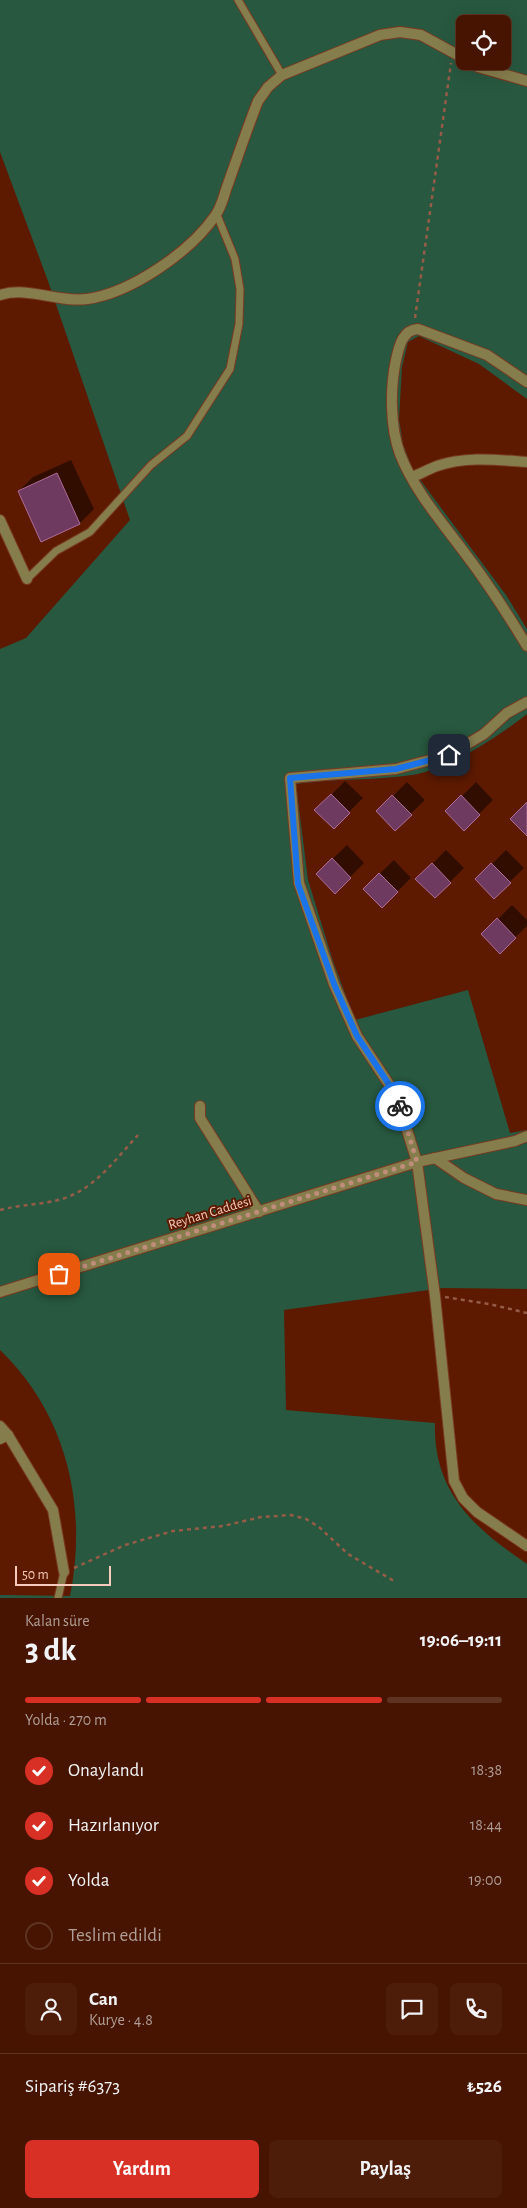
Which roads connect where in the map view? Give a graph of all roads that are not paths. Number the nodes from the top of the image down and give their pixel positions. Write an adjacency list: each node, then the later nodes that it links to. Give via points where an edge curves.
1 (238, 0): 4 (lane)
2 (456, 54): 4 (street, via 421,35 380,34)
3 (486, 70): 5 (street)
4 (282, 75): 6 (street, via 258,102)
5 (527, 81)
6 (216, 215): 7 (street, via 191,243 124,289 86,299 46,297 29,292); 12 (lane, via 235,259 240,289 239,324 230,369 186,436 151,465 90,532 56,551)
7 (0, 295)
8 (527, 382): 10 (street, via 487,355 418,329 405,335 396,363 391,408 400,453)
9 (527, 462): 10 (street, via 459,462 438,466)
10 (412, 477): 13 (street, via 420,493 497,596)
11 (0, 520): 12 (street)
12 (27, 578)
13 (527, 646)
14 (527, 702): 18 (street, via 449,755 396,769 290,778 298,884 334,984 357,1036 396,1095)
15 (200, 1106): 20 (street, via 200,1118)
16 (527, 1136): 17 (street, Reyhan Caddesi)
17 (432, 1159): 18 (street, Reyhan Caddesi); 19 (street, via 496,1194)
18 (417, 1162): 20 (street, Reyhan Caddesi); 24 (street, via 454,1481 463,1498 477,1512)
19 (527, 1200)
20 (259, 1212): 21 (street, Reyhan Caddesi)
21 (0, 1292)
22 (0, 1426): 23 (street)
23 (4, 1437): 25 (street, via 53,1510)
24 (527, 1546)
25 (64, 1572): 26 (lane)
26 (58, 1598)

